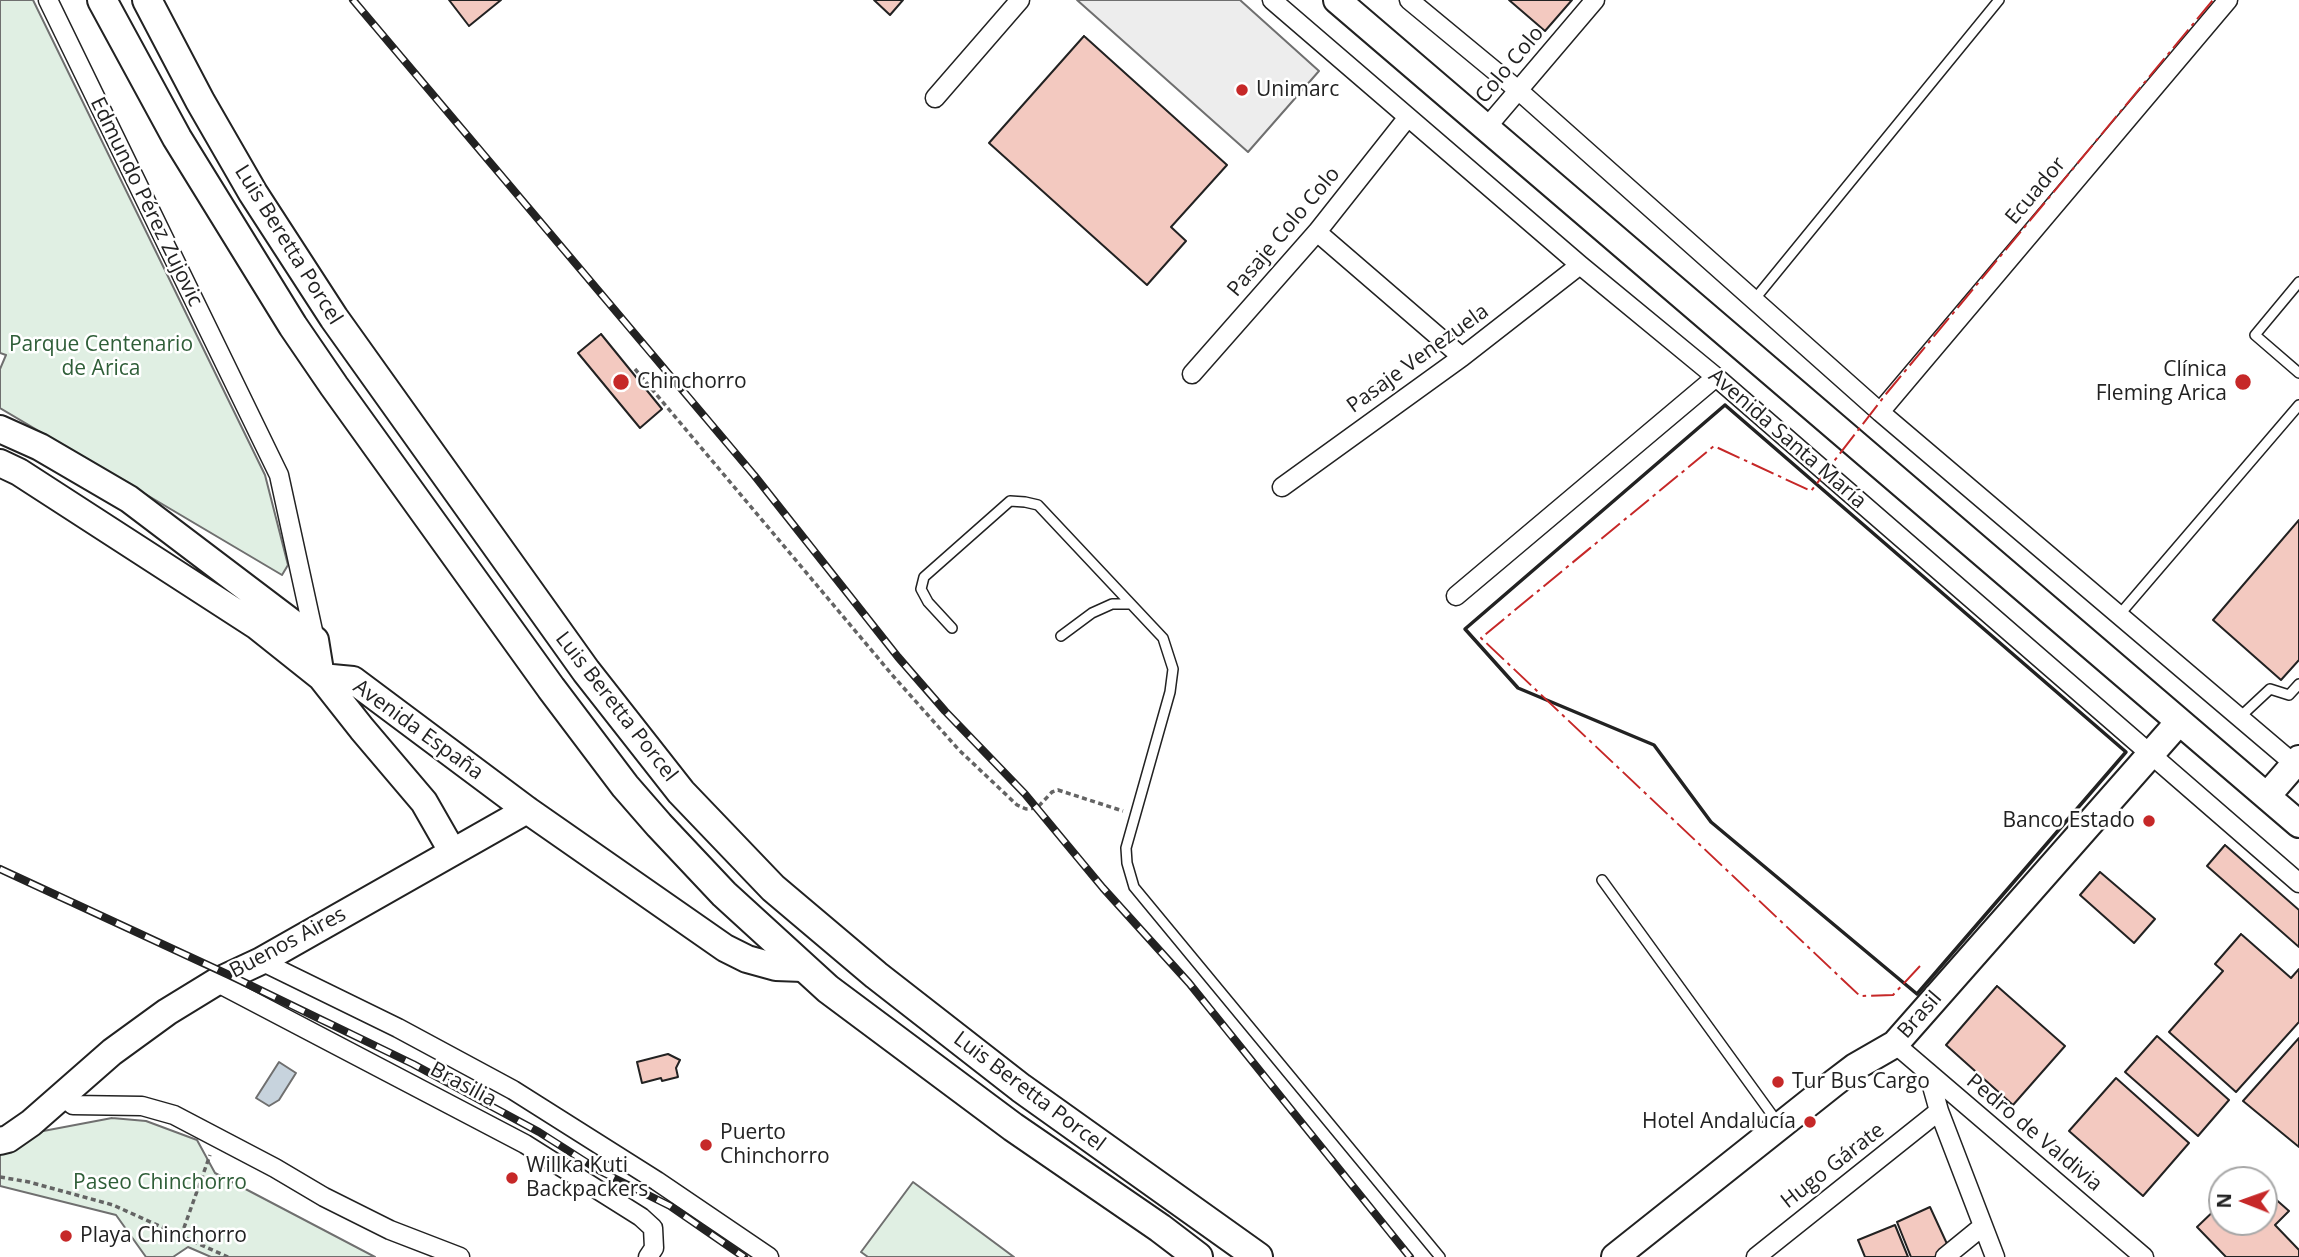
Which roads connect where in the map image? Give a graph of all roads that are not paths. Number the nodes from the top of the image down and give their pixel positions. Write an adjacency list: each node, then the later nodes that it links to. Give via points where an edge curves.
1 (48, 0): 30 (street, Edmundo Pérez Zujovic, via 279,475)
2 (102, 0): 49 (main road, Luis Beretta Porcel, via 177,138 293,326 551,688 659,825)
3 (146, 0): 62 (main road, Luis Beretta Porcel, via 253,193 334,318 579,661 681,792 773,888 876,975 1038,1101)
4 (1020, 0): 12 (street)
5 (1272, 0): 13 (street, Avenida Santa María)
6 (1337, 0): 14 (street, Avenida Santa María)
7 (1409, 0): 11 (street)
8 (1595, 0): 11 (street, Colo Colo)
9 (1999, 0): 18 (lane)
10 (2228, 0): 24 (street, Ecuador)
11 (1518, 90): 14 (street, Colo Colo); 18 (street)
12 (935, 98)
13 (1408, 117): 15 (street, Pasaje Colo Colo); 16 (street, Avenida Santa María)
14 (1487, 127): 39 (street, Avenida Santa María)
15 (1317, 232): 19 (street); 21 (street, Pasaje Colo Colo)
16 (1580, 265): 19 (street, Pasaje Venezuela); 22 (street, Avenida Santa María)
17 (2299, 282): 20 (lane, via 2255,335)
18 (1754, 300): 24 (street)
19 (1462, 357): 27 (street, Pasaje Venezuela)
20 (2299, 373)
21 (1192, 374)
22 (1716, 377): 28 (street); 40 (street, Avenida Santa María)
23 (2299, 405): 32 (lane)
24 (1880, 412): 32 (street)
25 (0, 429): 31 (street, via 129,499)
26 (0, 463): 36 (street, via 257,626)
27 (1282, 487)
28 (1456, 596)
29 (1131, 604): 33 (lane, via 1038,505 1010,502 924,577 921,589 928,602); 34 (lane, via 1112,604 1092,613); 63 (lane, via 1163,638 1173,669 1126,848 1134,887)
30 (309, 606): 31 (street, via 300,613); 35 (street, Edmundo Pérez Zujovic)
31 (274, 610): 35 (street)
32 (2120, 614): 38 (street)
33 (952, 628)
34 (1061, 636)
35 (315, 640): 36 (street, Edmundo Pérez Zujovic)
36 (321, 677): 43 (street, Avenida España, via 353,680); 45 (street, Edmundo Pérez Zujovic, via 424,802)
37 (2299, 684): 38 (lane, via 2289,695 2270,689)
38 (2240, 717): 41 (street)
39 (2179, 722): 40 (street, Brasil); 42 (street, Avenida Santa María)
40 (2149, 754): 47 (street, Avenida Santa María); 51 (street, Brasil)
41 (2298, 764): 42 (street)
42 (2267, 796): 44 (street, Avenida Santa María)
43 (527, 810): 45 (street, Buenos Aires); 49 (street, Avenida España, via 725,948 757,962)
44 (2299, 824)
45 (452, 851): 48 (street, Buenos Aires)
46 (1602, 880): 55 (lane)
47 (2299, 883)
48 (261, 961): 50 (street, Buenos Aires); 60 (street, via 513,1090)
49 (803, 968): 61 (main road, Luis Beretta Porcel, via 1013,1127)
50 (216, 982): 53 (street, Buenos Aires, via 112,1052); 59 (street, Brasilia, via 525,1144 641,1217 653,1228 654,1248)
51 (1895, 1044): 52 (street, Pedro de Valdivia); 55 (street, Brasil, via 1855,1067)
52 (1928, 1072): 54 (street); 68 (street, Pedro de Valdivia)
53 (62, 1096): 56 (street, Buenos Aires, via 31,1123); 58 (street, via 73,1105 142,1106 174,1115 390,1230)
54 (1939, 1111): 57 (street); 65 (street, Hugo Gárate)
55 (1780, 1126): 64 (street, Brasil)
56 (0, 1141)
57 (1983, 1226): 66 (street); 67 (street)
58 (460, 1257)
59 (648, 1257)
60 (769, 1257)
61 (1198, 1257)
62 (1258, 1257)
63 (1440, 1257)
64 (1615, 1257)
65 (1756, 1257)
66 (1945, 1257)
67 (1995, 1257)
68 (2144, 1257)

